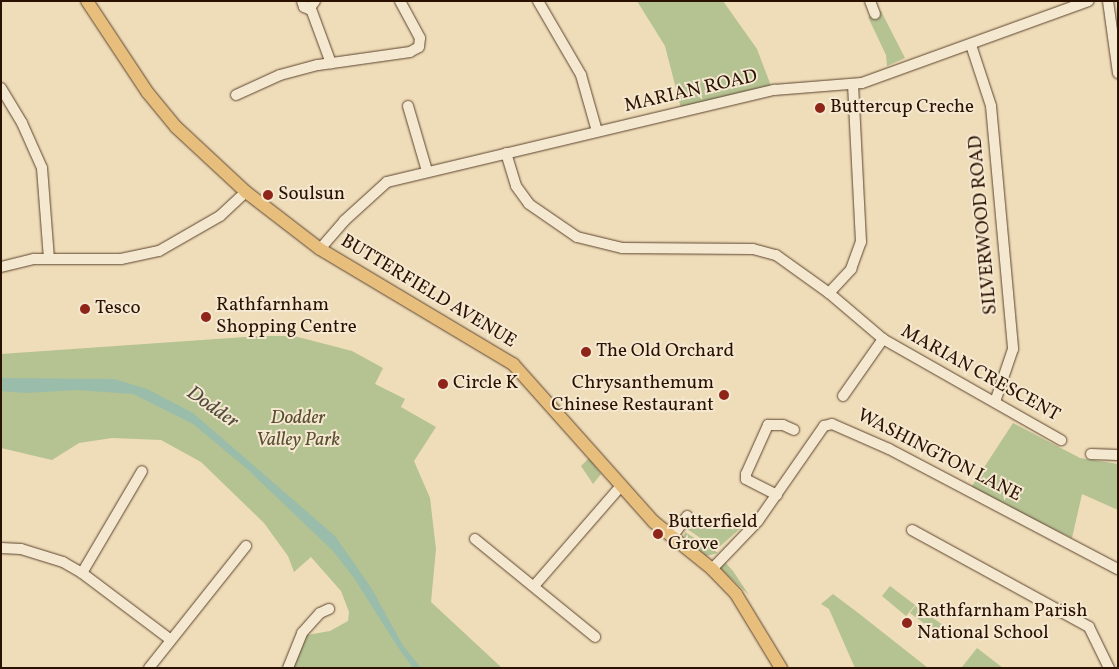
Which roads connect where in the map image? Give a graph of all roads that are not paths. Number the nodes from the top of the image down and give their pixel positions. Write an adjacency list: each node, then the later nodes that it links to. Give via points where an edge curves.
1 (87, 1): 20 (main road, BUTTERFIELD AVENUE, via 148,93 176,127)
2 (302, 1): 8 (street, via 305,8)
3 (400, 1): 11 (street, via 420,38 420,47 410,52)
4 (538, 1): 17 (street, via 581,75)
5 (870, 1): 9 (street)
6 (1089, 1): 10 (street, MARIAN ROAD)
7 (1108, 1): 12 (street)
8 (313, 5): 11 (street)
9 (875, 14)
10 (971, 45): 13 (street, MARIAN ROAD, via 894,74); 27 (street, SILVERWOOD ROAD, via 991,106 1013,348)
11 (331, 63): 15 (street, via 280,75)
12 (1118, 73)
13 (854, 84): 17 (street, MARIAN ROAD, via 780,89); 24 (street, via 861,242 851,269)
14 (1, 88): 22 (street, via 22,123 42,168)
15 (236, 95)
16 (408, 106): 19 (street)
17 (597, 132): 18 (street, MARIAN ROAD)
18 (506, 153): 19 (street, MARIAN ROAD); 24 (street, MARIAN CRESCENT, via 516,186 529,204 577,237 629,248 753,249 776,255)
19 (426, 171): 21 (street, MARIAN ROAD, via 387,182 344,221)
20 (246, 192): 21 (main road, BUTTERFIELD AVENUE); 22 (street, via 220,216 169,248 121,259)
21 (320, 249): 33 (main road, BUTTERFIELD AVENUE, via 513,364)
22 (49, 259): 23 (street)
23 (1, 267)
24 (829, 293): 25 (street, MARIAN CRESCENT)
25 (882, 339): 26 (street, MARIAN CRESCENT); 27 (street, MARIAN CRESCENT)
26 (843, 396)
27 (995, 402): 29 (street, MARIAN CRESCENT)
28 (794, 430): 34 (street, via 783,425 768,425 746,474 746,479)
29 (1061, 440)
30 (1091, 454): 31 (street)
31 (1118, 455)
32 (142, 471): 43 (street)
33 (621, 486): 37 (main road, BUTTERFIELD AVENUE); 44 (street)
34 (777, 496): 41 (street, WASHINGTON LANE); 42 (street, WASHINGTON LANE, via 824,426 832,424 881,445)
35 (687, 516): 37 (street)
36 (912, 530): 51 (street, via 1089,627)
37 (672, 536): 41 (main road, BUTTERFIELD AVENUE)
38 (475, 538): 44 (street)
39 (246, 546): 47 (street)
40 (1, 548): 43 (street, via 40,554)
41 (712, 569): 50 (main road, BUTTERFIELD AVENUE, via 752,615)
42 (1118, 569)
43 (82, 573): 47 (street)
44 (534, 586): 46 (street)
45 (329, 609): 49 (street, via 320,613 302,633)
46 (594, 637)
47 (171, 640): 48 (street)
48 (149, 668)
49 (288, 668)
50 (781, 668)
51 (1110, 668)

